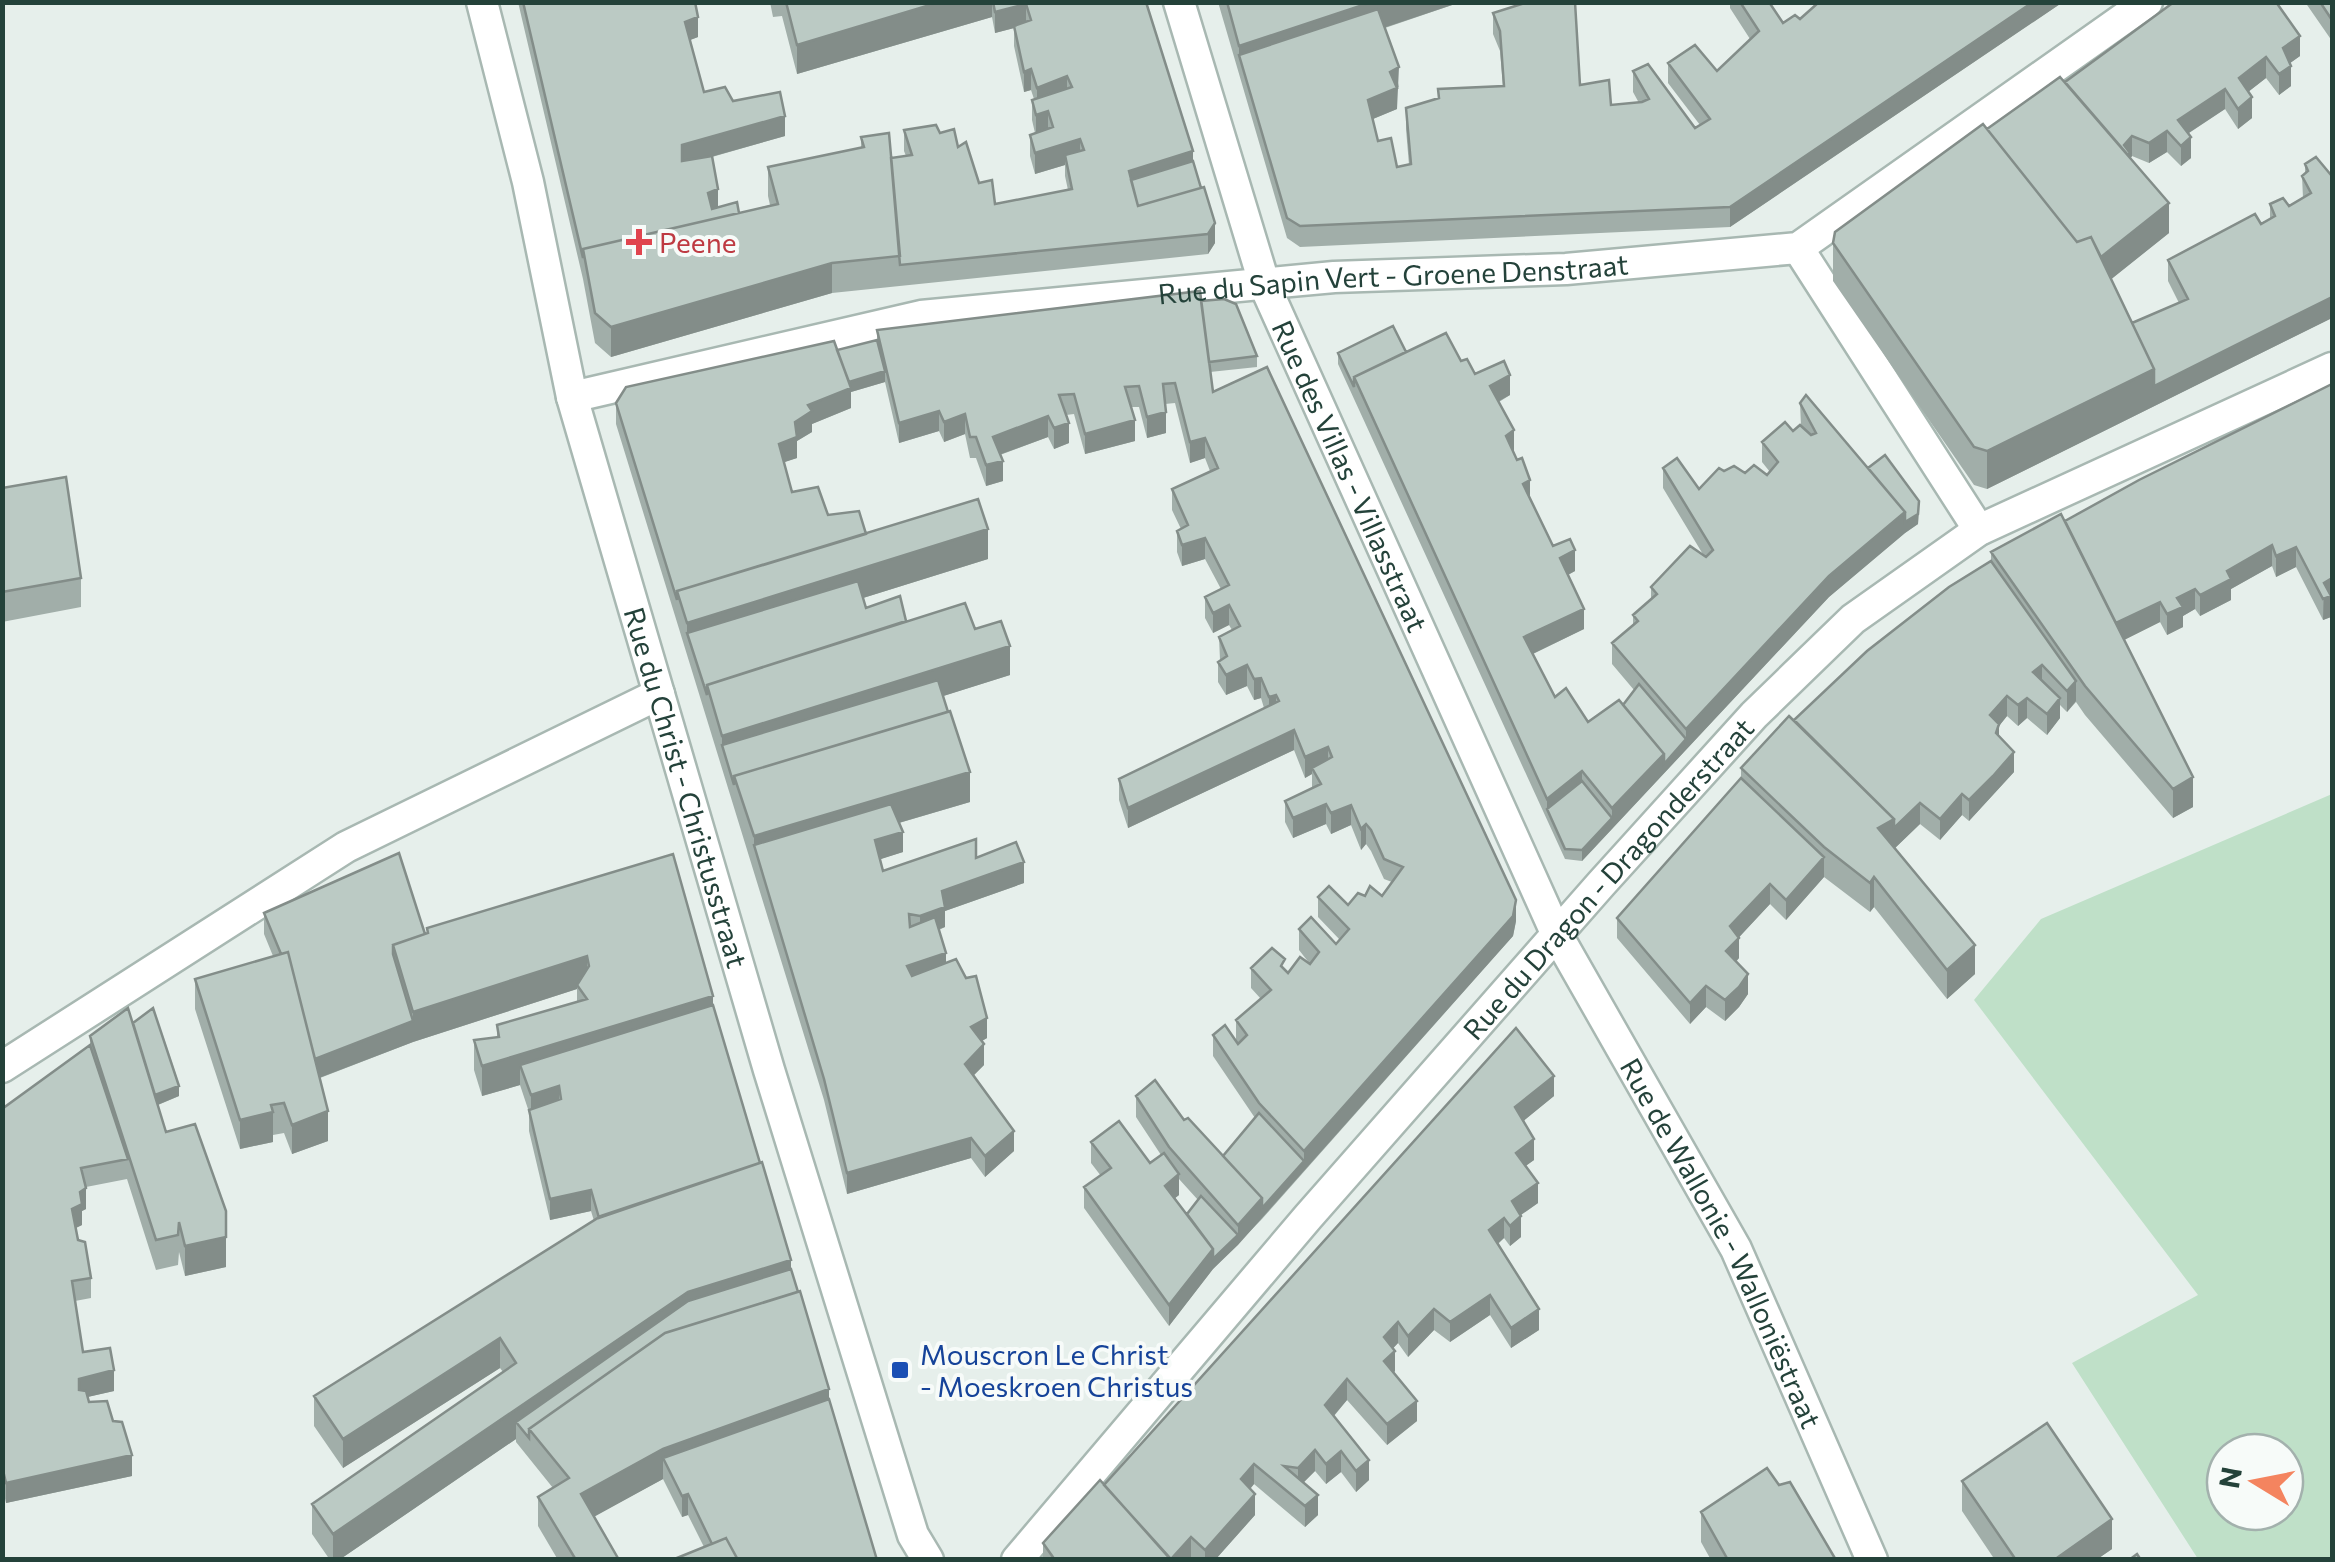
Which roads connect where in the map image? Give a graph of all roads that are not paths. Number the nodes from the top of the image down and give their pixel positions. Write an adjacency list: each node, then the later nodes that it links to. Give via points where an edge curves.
1 (482, 2): 7 (street, Rue du Christ - Christusstraat)
2 (1179, 2): 5 (street, Rue des Villas - Villasstraat)
3 (2147, 2): 4 (street)
4 (1798, 248): 5 (street, Rue du Sapin Vert - Groene Denstraat); 8 (street)
5 (1265, 286): 7 (street, Rue du Sapin Vert - Groene Denstraat, via 920,316); 10 (street, Rue des Villas - Villasstraat)
6 (2332, 368): 8 (street, Rue du Dragon - Dragonderstraat)
7 (572, 397): 9 (street, Rue du Christ - Christusstraat)
8 (1979, 530): 10 (street, Rue du Dragon - Dragonderstraat, via 1852,620 1754,715)
9 (659, 694): 11 (street, via 346,847); 12 (street, Rue du Christ - Christusstraat, via 914,1535)
10 (1557, 935): 13 (street, Rue du Dragon - Dragonderstraat); 14 (street, Rue de Wallonie - Walloniëstraat, via 1736,1249)
11 (2, 1067)
12 (928, 1560)
13 (1018, 1560)
14 (1872, 1560)

